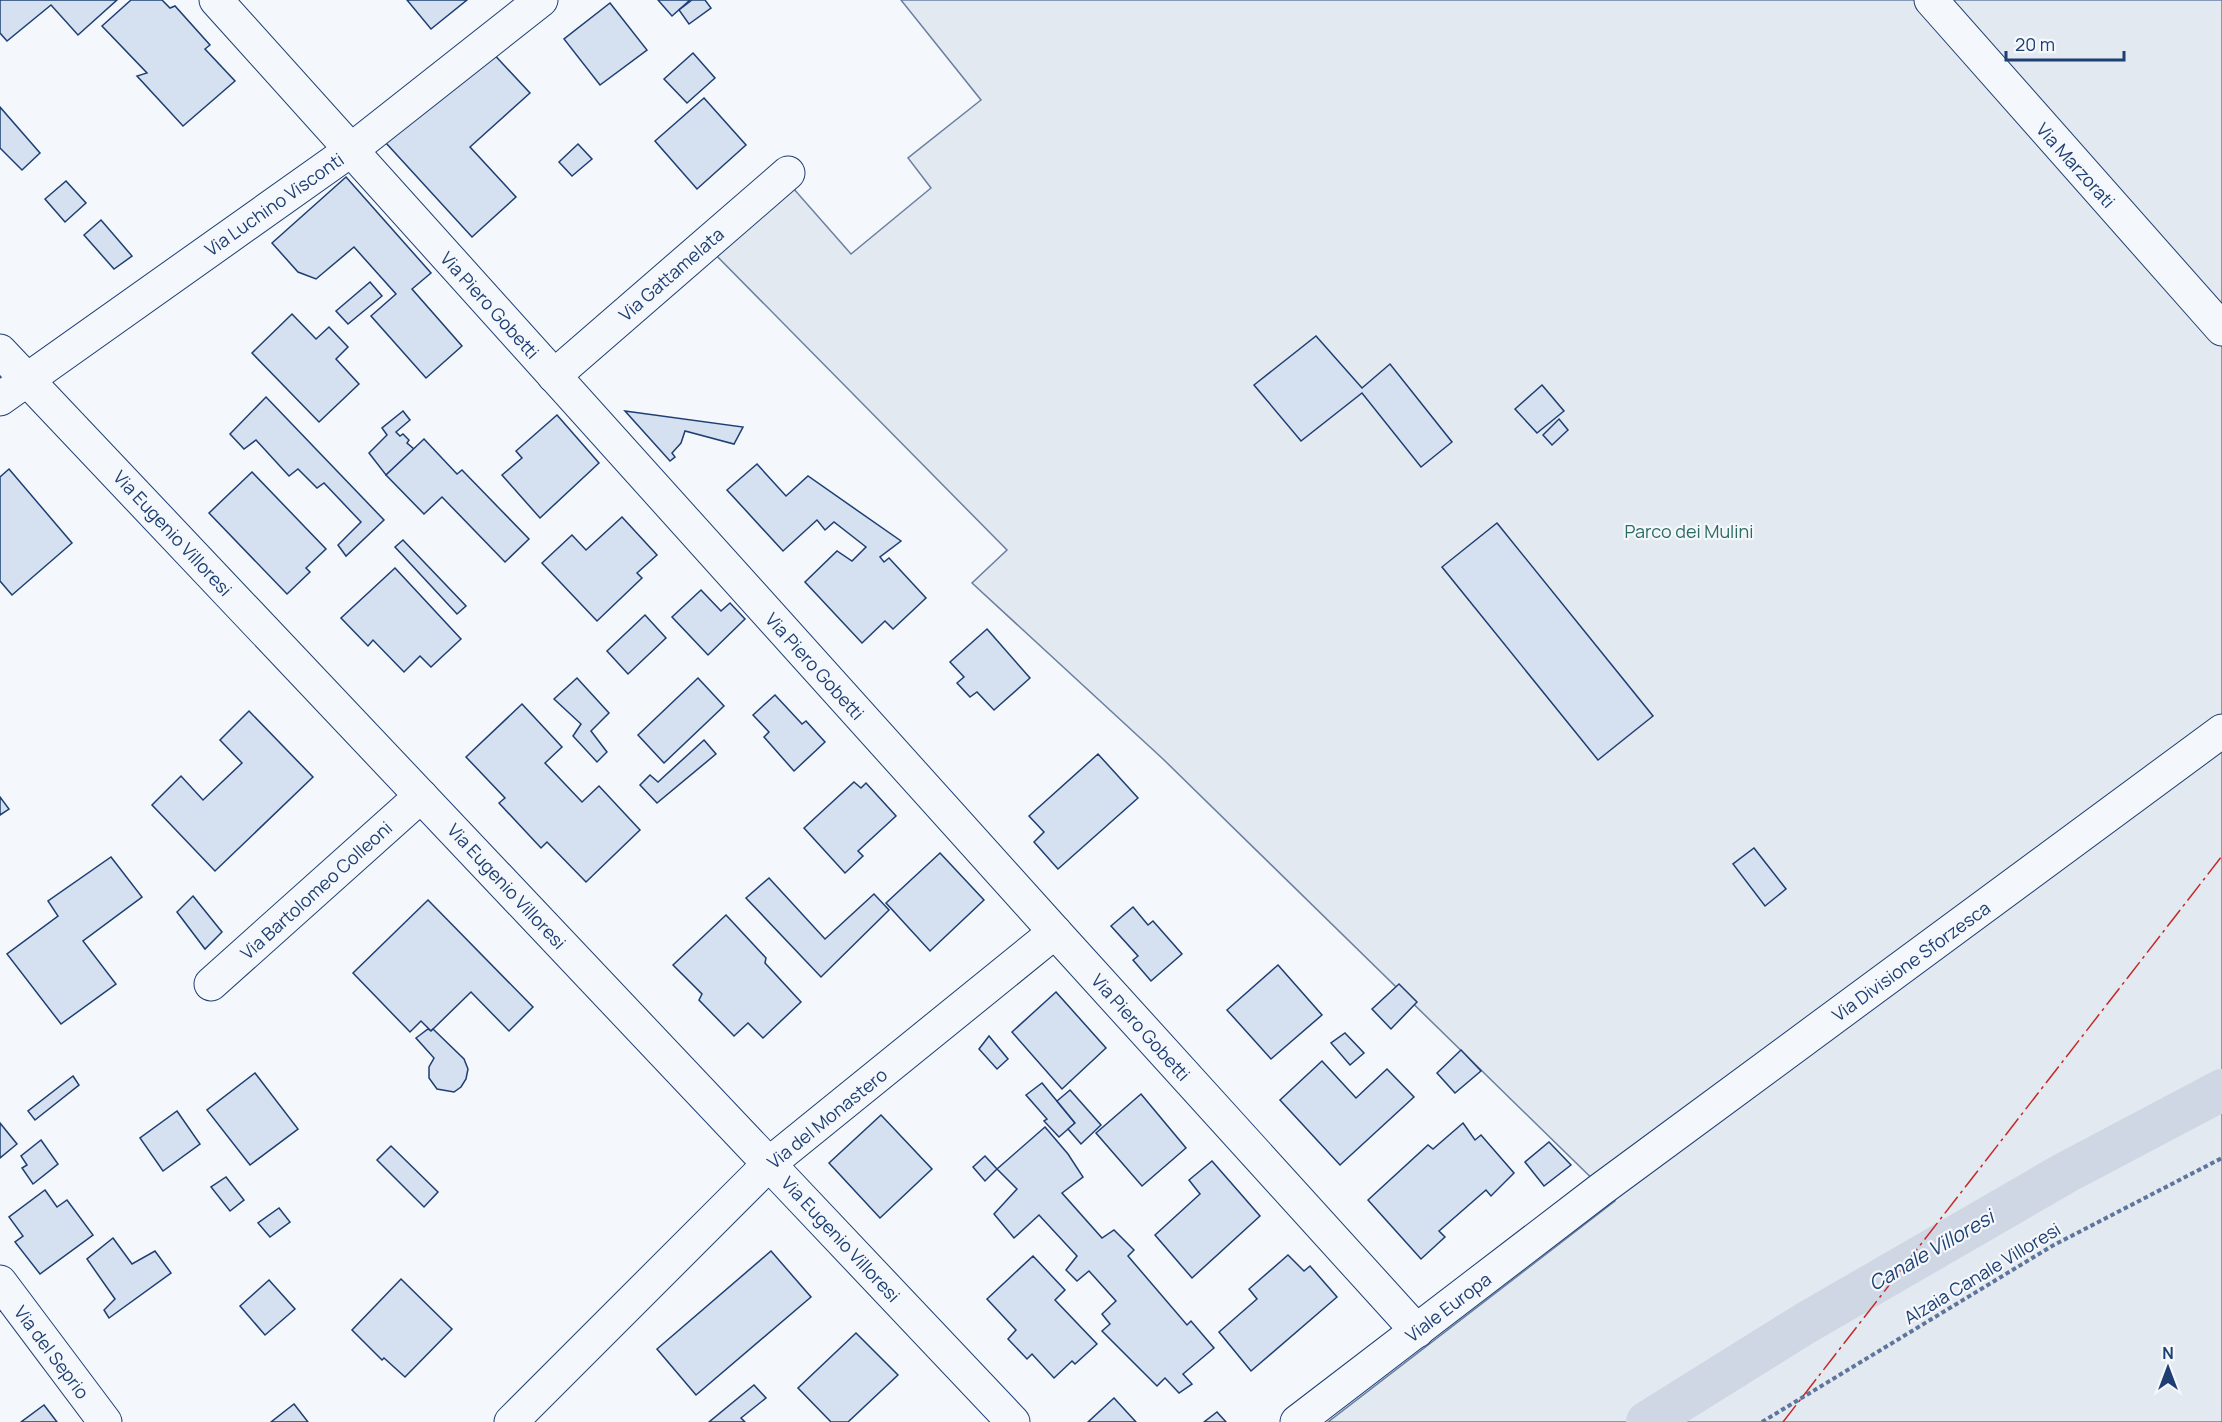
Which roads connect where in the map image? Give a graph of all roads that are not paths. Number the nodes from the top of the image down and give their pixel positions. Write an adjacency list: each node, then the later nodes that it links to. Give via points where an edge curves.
1 (216, 0): 4 (street, Via Piero Gobetti)
2 (541, 0): 4 (street, Via Luchino Visconti)
3 (1931, 0): 6 (street, Via Marzorati)
4 (351, 150): 8 (street, Via Piero Gobetti); 9 (street, Via Luchino Visconti)
5 (789, 173): 8 (street, Via Gattamelata)
6 (2222, 329)
7 (0, 351): 9 (street, Via Eugenio Villoresi)
8 (554, 376): 13 (street, Via Piero Gobetti)
9 (26, 378): 10 (street, Via Luchino Visconti); 12 (street, Via Eugenio Villoresi)
10 (0, 399)
11 (2222, 731): 16 (street, Via Divisione Sforzesca)
12 (421, 796): 14 (street, Via Bartolomeo Colleoni); 15 (street, Via Eugenio Villoresi)
13 (1055, 932): 15 (street, Via del Monastero); 18 (street, Via Piero Gobetti)
14 (211, 984)
15 (770, 1163): 20 (street, Via del Monastero); 21 (street, Via Eugenio Villoresi)
16 (1600, 1190): 18 (street, Viale Europa)
17 (0, 1282): 19 (street, Via del Seprio)
18 (1417, 1331): 22 (street, Viale Europa)
19 (105, 1422)
20 (511, 1422)
21 (1013, 1422)
22 (1296, 1422)

